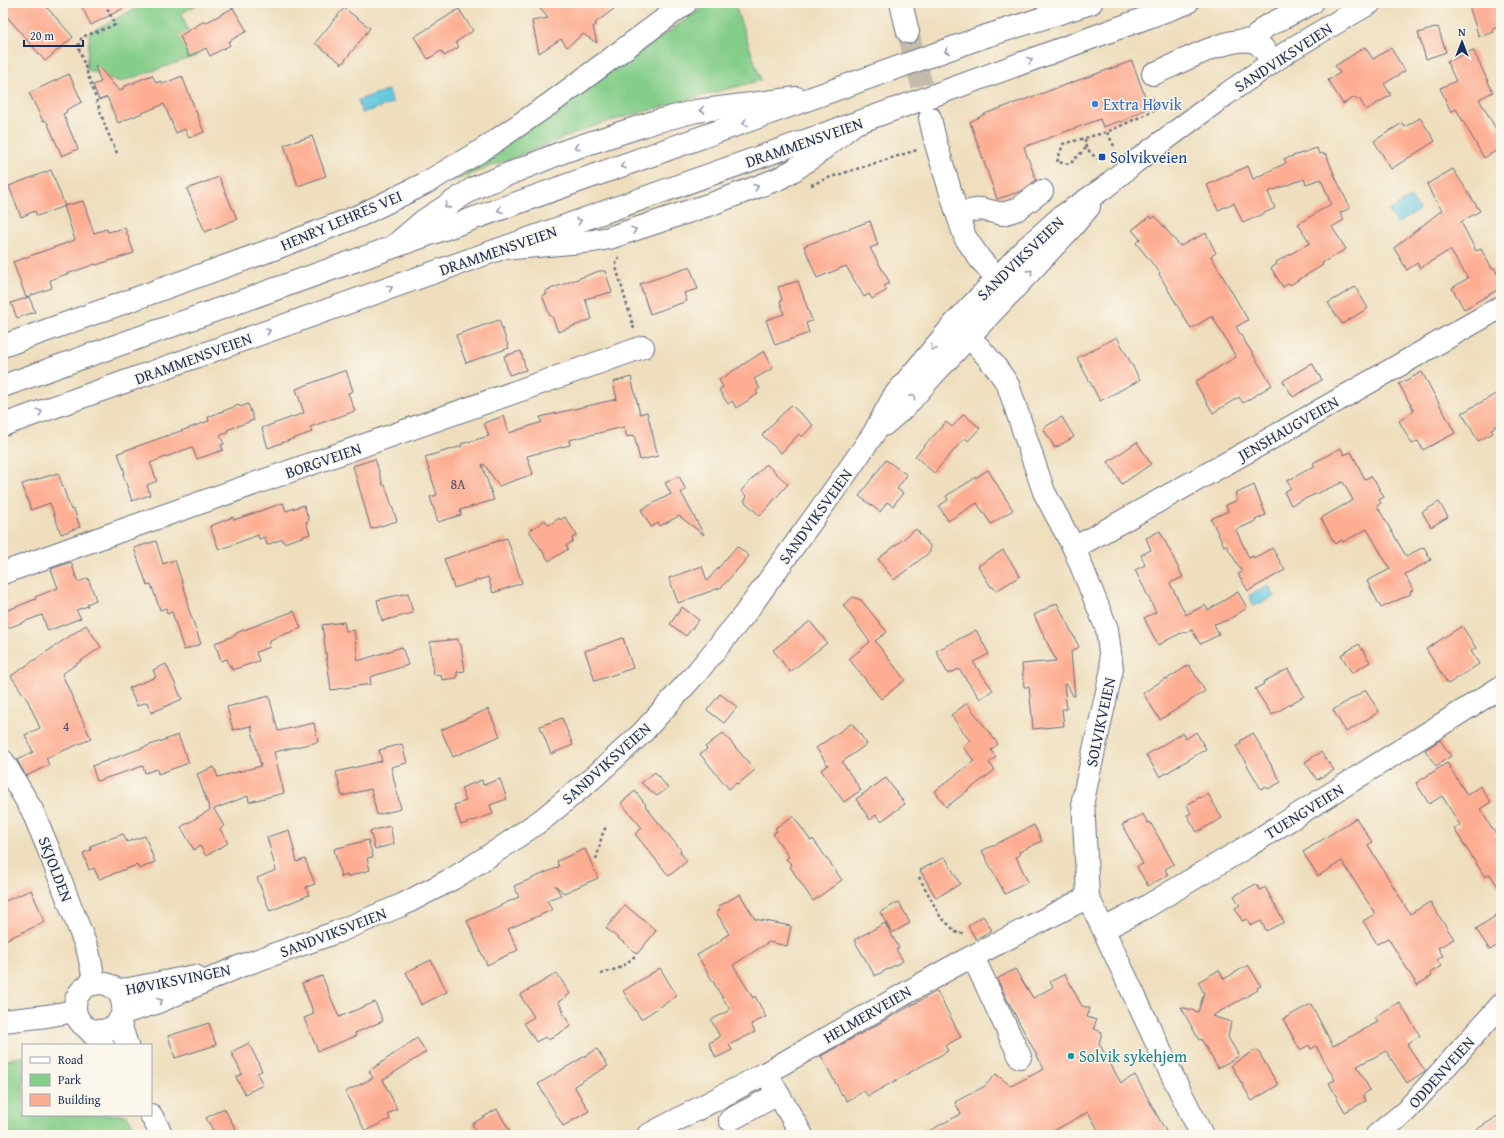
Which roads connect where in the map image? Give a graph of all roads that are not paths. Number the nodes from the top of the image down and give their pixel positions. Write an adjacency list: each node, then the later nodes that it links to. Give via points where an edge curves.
1 (686, 3): 19 (main road, HENRY LEHRES VEI, via 551,103 482,150 424,184 361,215 271,250)
2 (901, 3): 7 (main road)
3 (1091, 3): 11 (main road, one-way to 11, via 983,37)
4 (1187, 3): 22 (main road, DRAMMENSVEIEN, one-way to 4, via 854,124)
5 (1312, 3): 8 (main road, via 1265,27)
6 (1379, 7): 9 (main road, SANDVIKSVEIEN, via 1293,48)
7 (908, 32)
8 (1252, 41): 9 (main road, via 1262,47); 10 (main road, via 1237,40)
9 (1272, 62): 16 (main road, SANDVIKSVEIEN, via 1225,94 1104,188 1061,217 1024,250)
10 (1153, 74)
11 (824, 94): 15 (main road, one-way to 15); 15 (main road, one-way to 15, via 696,111 568,150 474,188 423,221)
12 (930, 118): 14 (main road)
13 (1042, 191): 14 (main road, via 1018,209 1003,214 981,209)
14 (956, 213): 16 (main road, via 965,237)
15 (392, 248): 21 (main road)
16 (1003, 285): 18 (main road, SANDVIKSVEIEN)
17 (1501, 307): 23 (main road, JENSHAUGVEIEN)
18 (962, 330): 23 (main road, SOLVIKVEIEN, via 998,369 1008,385 1044,492); 30 (main road, SANDVIKSVEIEN, via 894,396 874,433 744,615 698,671 642,733 595,776 543,819 454,878 337,932)
19 (3, 346)
20 (643, 347): 24 (main road, BORGVEIEN)
21 (3, 386)
22 (3, 425)
23 (1074, 548): 27 (main road, SOLVIKVEIEN, via 1107,629 1112,669 1083,800)
24 (3, 573)
25 (1501, 687): 28 (main road, TUENGVEIEN, via 1248,846)
26 (3, 760): 31 (main road, SKJOLDEN, via 32,810 48,848 88,951)
27 (1088, 897): 28 (main road, SOLVIKVEIEN); 29 (main road, HELMERVEIEN)
28 (1104, 929): 47 (main road, SOLVIKVEIEN)
29 (973, 957): 39 (main road); 40 (main road, HELMERVEIEN)
30 (238, 967): 32 (main road, HØVIKSVINGEN); 35 (main road, HØVIKSVINGEN, one-way to 30)
31 (95, 984): 32 (main road, via 103,983); 34 (main road, via 84,988 78,996)
32 (116, 990): 35 (main road, via 123,1001)
33 (1501, 1005): 48 (main road, ODDENVEIEN, via 1406,1111)
34 (75, 1011): 36 (main road); 37 (main road, via 82,1024)
35 (121, 1017): 37 (main road, via 113,1028); 38 (main road)
36 (3, 1021)
37 (96, 1037)
38 (127, 1044)
39 (1020, 1057)
40 (766, 1073): 41 (main road); 45 (main road, HELMERVEIEN)
41 (778, 1094): 43 (main road); 46 (main road)
42 (152, 1116): 44 (main road)
43 (730, 1120)
44 (161, 1135)
45 (648, 1135)
46 (802, 1135)
47 (1202, 1135)
48 (1377, 1135)

